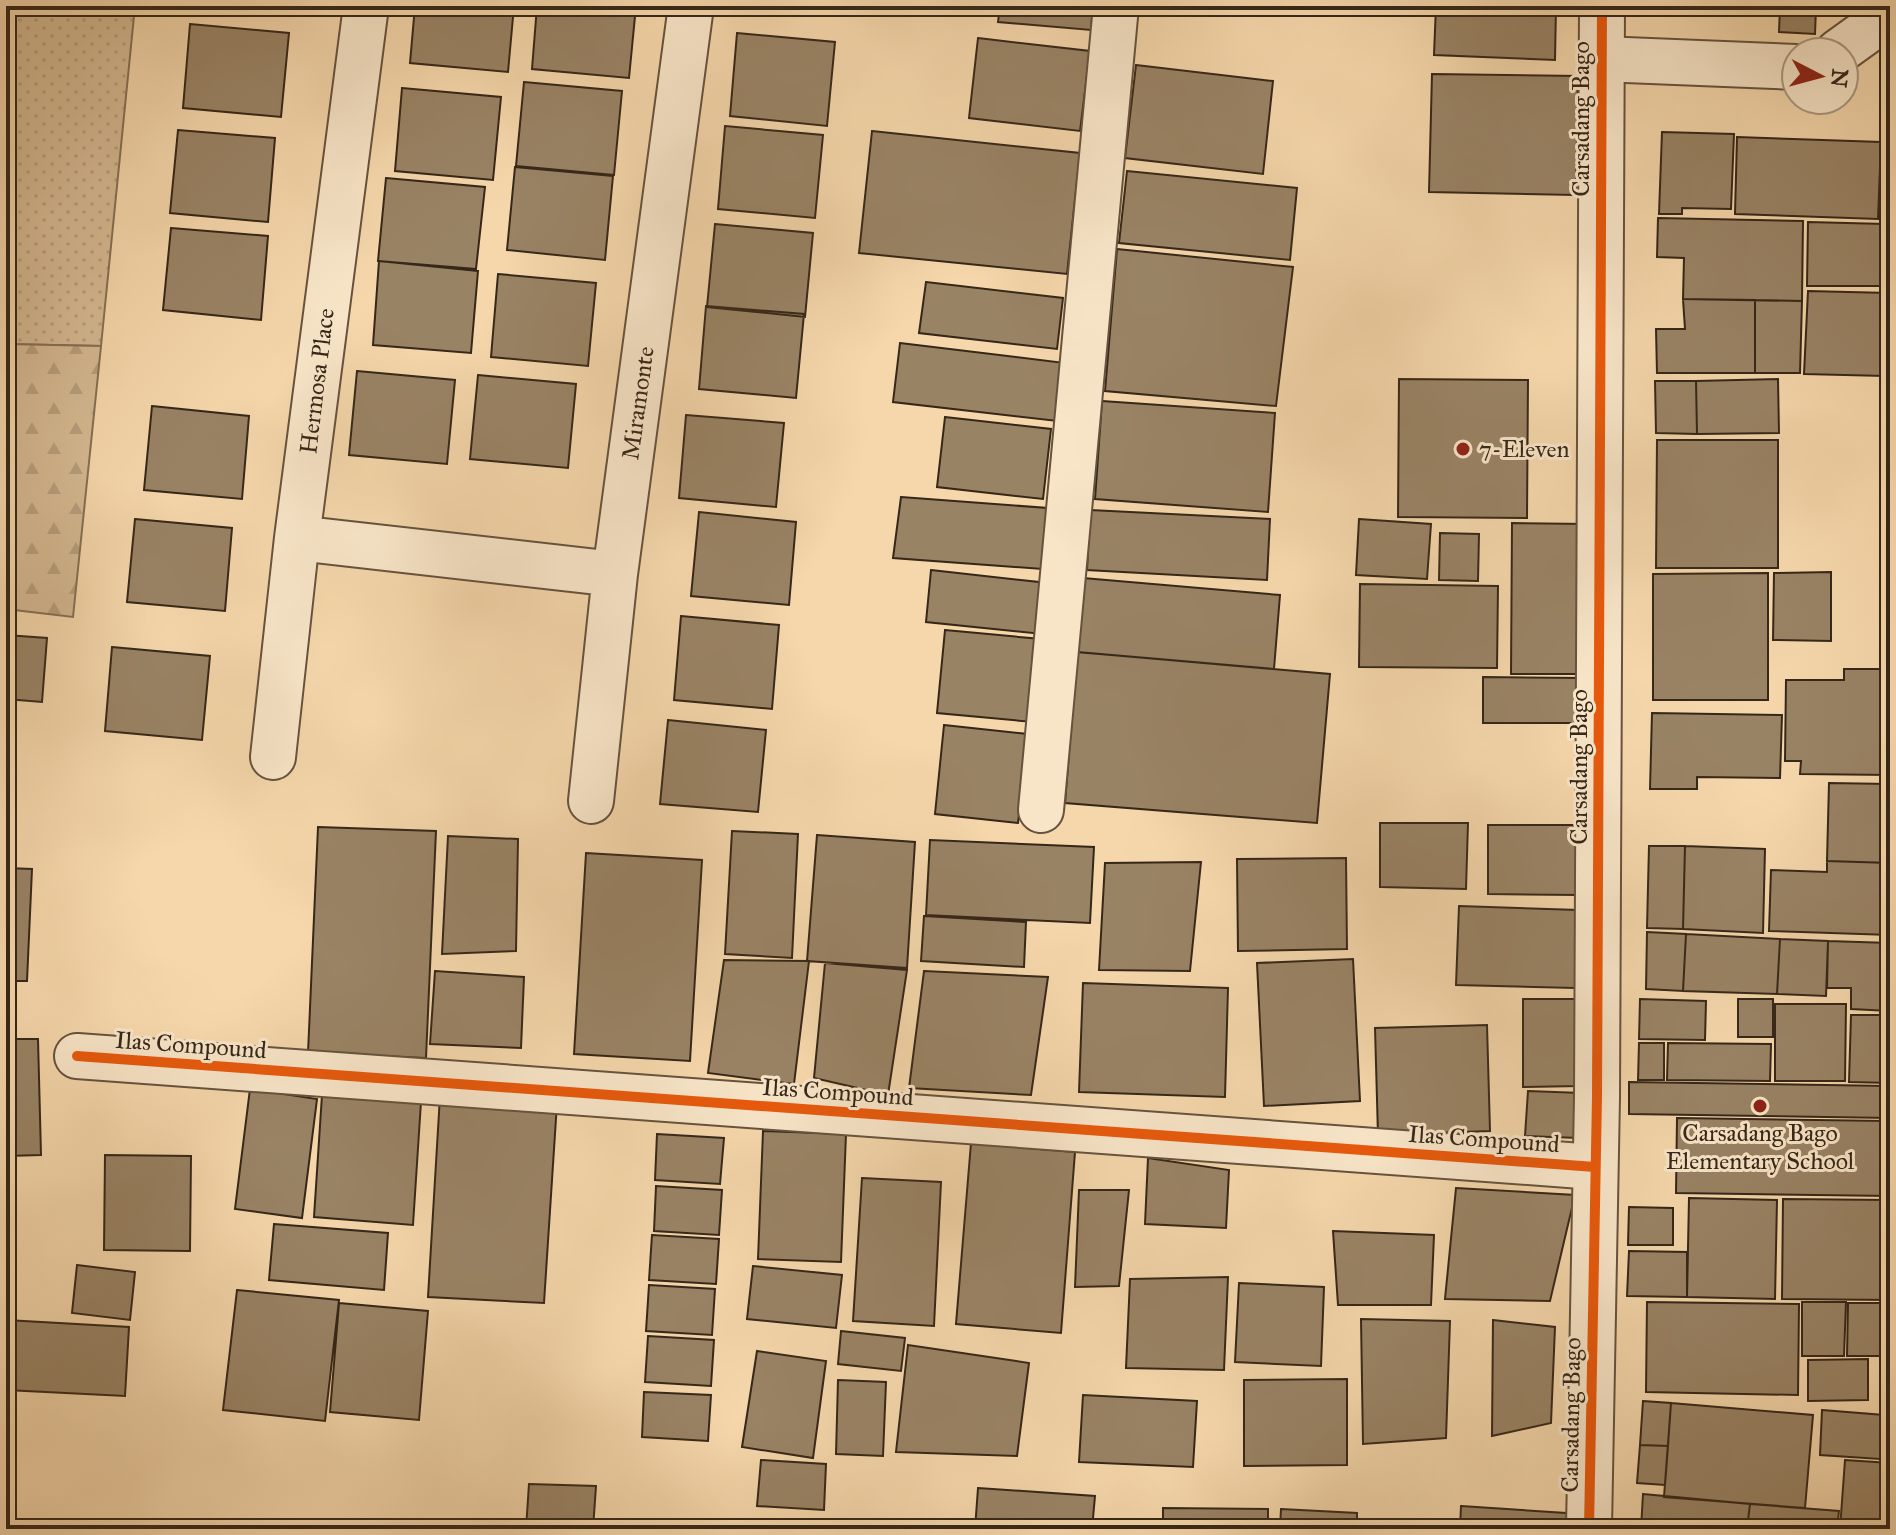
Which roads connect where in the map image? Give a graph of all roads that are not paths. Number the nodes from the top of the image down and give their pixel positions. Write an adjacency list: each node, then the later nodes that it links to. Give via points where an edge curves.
1 (366, 6): 9 (street, Hermosa Place)
2 (691, 6): 10 (street, Miramonte)
3 (1116, 6): 13 (street)
4 (1602, 6): 7 (street, Carsadang Bago)
5 (1877, 16): 6 (street)
6 (1855, 36)
7 (1601, 59): 8 (street); 15 (street, Carsadang Bago)
8 (1780, 66)
9 (297, 538): 10 (street); 11 (street, Hermosa Place)
10 (615, 574): 12 (street, Miramonte)
11 (273, 757)
12 (591, 801)
13 (1041, 810)
14 (77, 1056): 15 (street, Ilas Compound)
15 (1595, 1167): 16 (street, Carsadang Bago)
16 (1589, 1529)

